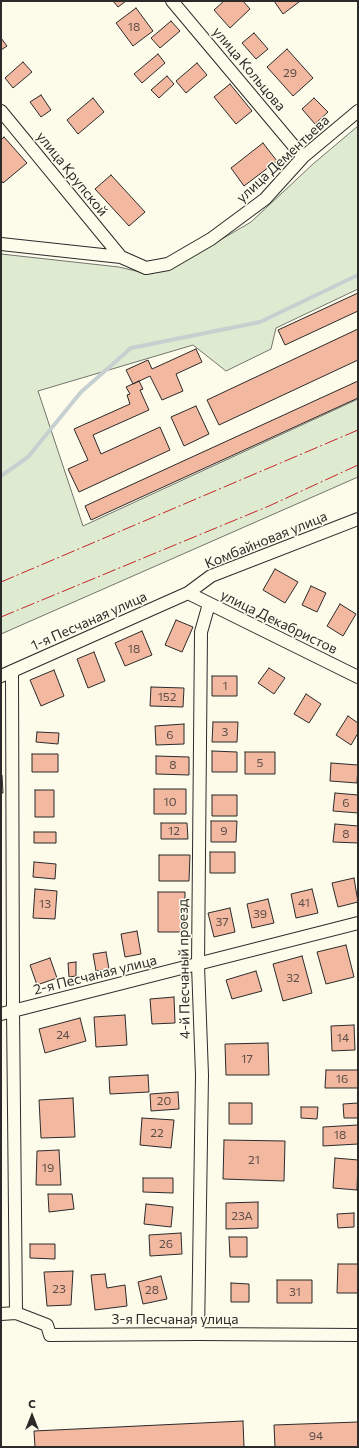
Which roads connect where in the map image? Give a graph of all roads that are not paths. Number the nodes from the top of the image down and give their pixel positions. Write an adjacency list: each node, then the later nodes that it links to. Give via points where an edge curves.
1 (172, 1): 4 (street, улица Кольцова)
2 (1, 111): 6 (street, улица Крупской)
3 (358, 111): 4 (street, улица Дементьева)
4 (303, 157): 6 (street, улица Дементьева, via 265,199 210,239 168,264 146,268)
5 (1, 244): 6 (street)
6 (121, 256)
7 (358, 519): 8 (street, Комбайновая улица, via 212,576)
8 (188, 593): 9 (street, улица Декабристов); 10 (street, 1-я Песчаная улица)
9 (209, 604): 11 (street, улица Декабристов); 13 (street, 4-й Песчаный проезд, via 201,632)
10 (7, 673): 14 (street)
11 (358, 677)
12 (358, 923): 13 (street, 2-я Песчаная улица)
13 (198, 965): 14 (street, 2-я Песчаная улица); 18 (street, 4-й Песчаный проезд, via 202,1075)
14 (13, 1011): 15 (street, 2-я Песчаная улица); 16 (street)
15 (1, 1014)
16 (16, 1313): 17 (street, 3-я Песчаная улица); 18 (street, 3-я Песчаная улица, via 47,1325 50,1335)
17 (1, 1314)
18 (198, 1334): 19 (street, 3-я Песчаная улица)
19 (358, 1335)

